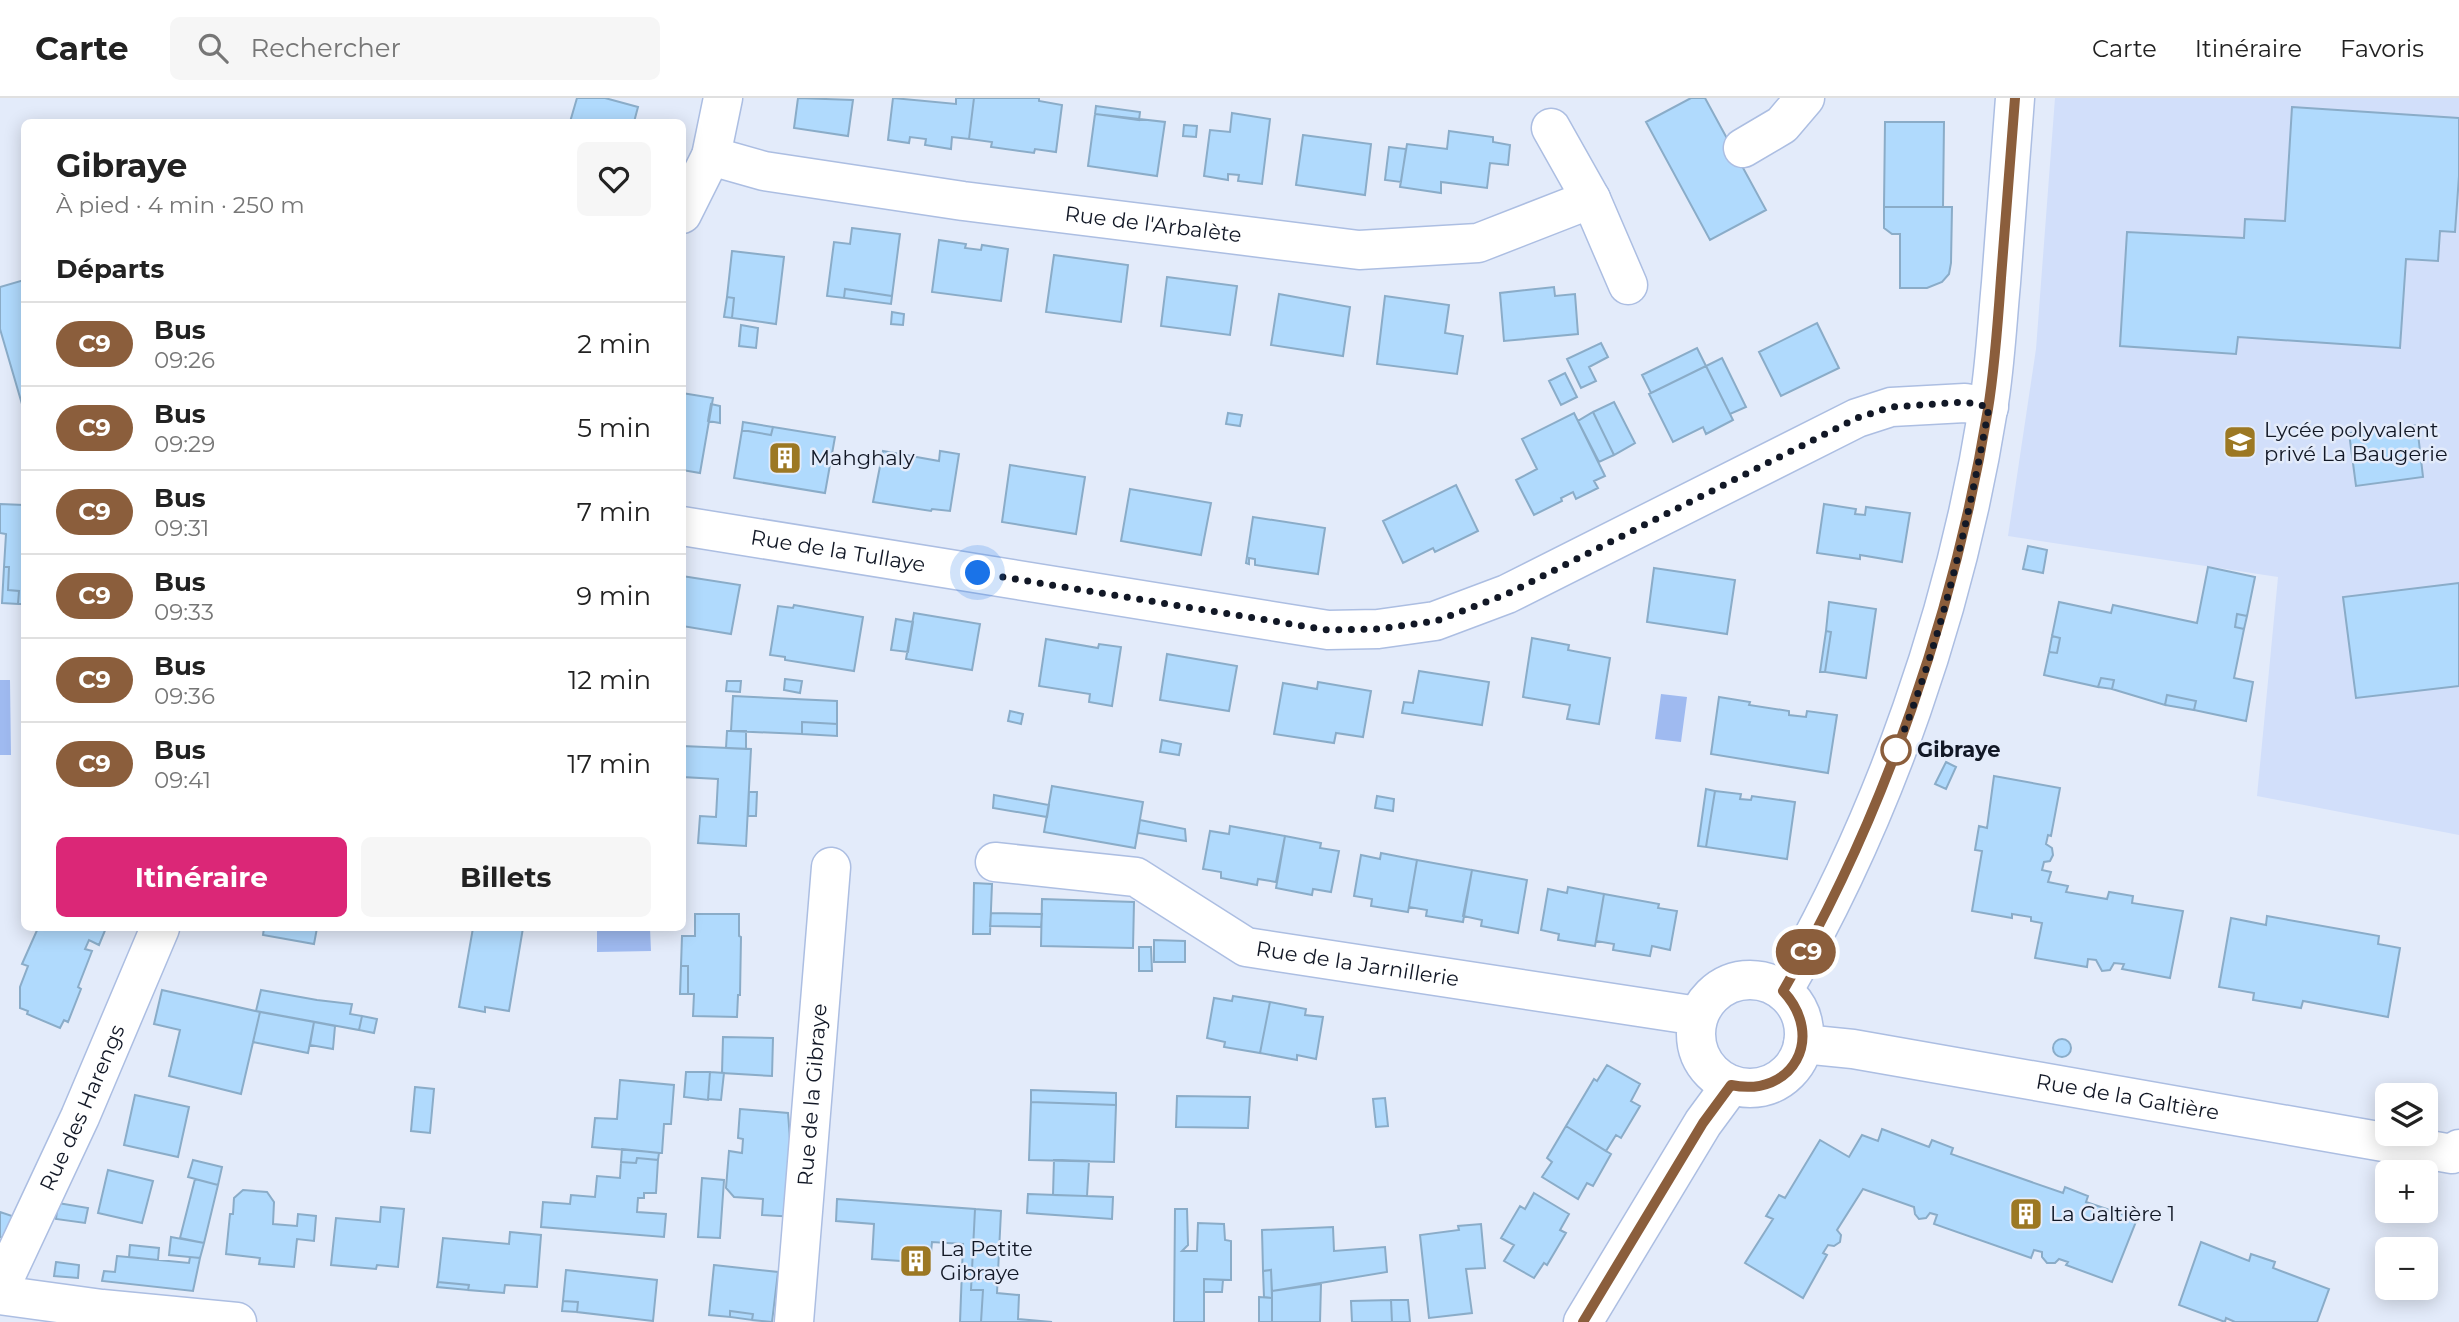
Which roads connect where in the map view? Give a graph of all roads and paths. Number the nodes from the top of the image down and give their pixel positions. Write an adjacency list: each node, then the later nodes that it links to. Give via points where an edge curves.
1 (723, 98): 6 (street)
2 (1805, 98): 5 (street, via 1782,125)
3 (2015, 98): 10 (street)
4 (1551, 128): 7 (street)
5 (1743, 148)
6 (711, 156): 7 (street, Rue de l'Arbalète, via 764,171 963,201 1359,250 1478,243); 8 (street)
7 (1591, 199): 9 (street)
8 (686, 206)
9 (1628, 285)
10 (1989, 407): 11 (street, Rue de la Tullaye, via 1965,402 1891,407 1857,418 1507,594 1436,621 1378,629 1328,630); 15 (street, via 1940,622 1905,730 1852,855)
11 (686, 527)
12 (995, 862): 16 (street, Rue de la Jarnillerie, via 1136,877 1246,947)
13 (831, 867): 23 (street, Rue de la Gibraye)
14 (159, 931): 20 (street, Rue des Harengs, via 80,1117)
15 (1783, 991): 16 (street, via 1757,980 1732,983 1712,995); 17 (street, via 1801,1015)
16 (1698, 1016): 18 (street, via 1700,1055 1713,1074)
17 (1803, 1044): 18 (street, via 1794,1065 1777,1080 1758,1087); 19 (street, Rue de la Galtière, via 1853,1049)
18 (1731, 1085): 24 (street, via 1703,1123)
19 (2457, 1156)
20 (0, 1288)
21 (0, 1295): 22 (street)
22 (237, 1322)
23 (794, 1322)
24 (1583, 1322)

